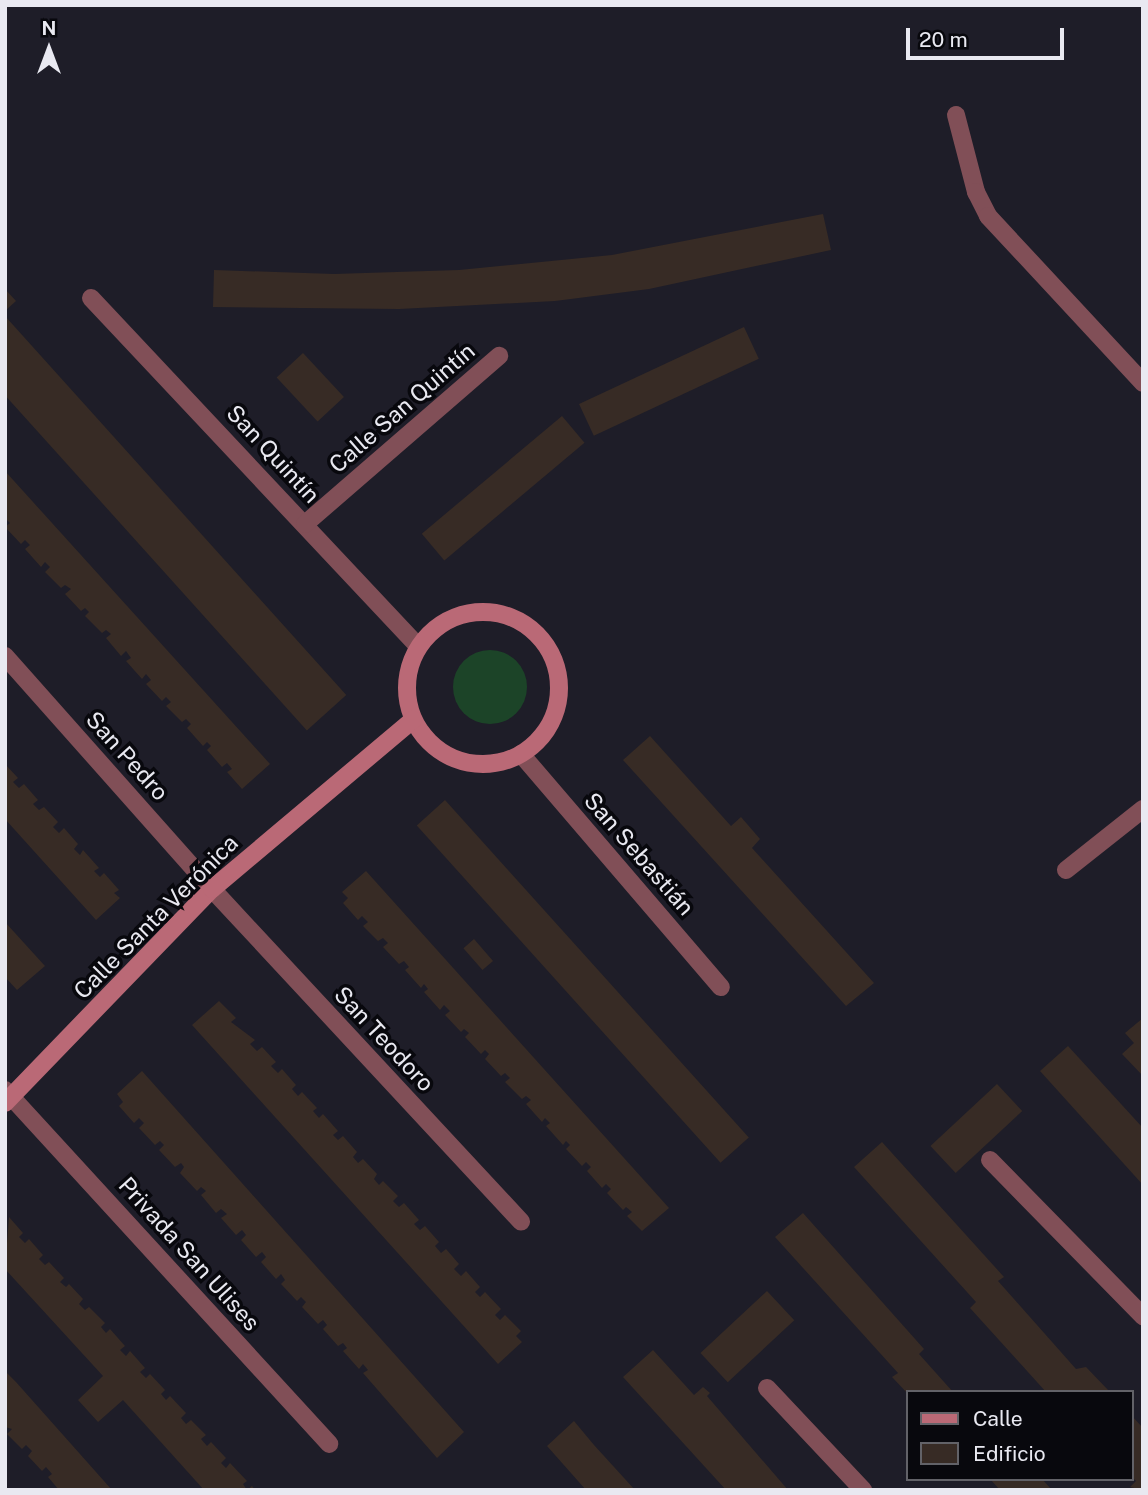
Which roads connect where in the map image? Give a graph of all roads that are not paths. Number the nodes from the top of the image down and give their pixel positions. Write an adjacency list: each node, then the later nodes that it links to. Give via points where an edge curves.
1 (956, 116): 4 (street, via 976,192 988,216)
2 (91, 298): 5 (street, San Quintín)
3 (499, 356): 5 (street, Calle San Quintín)
4 (1143, 383)
5 (305, 524): 6 (street, San Quintín)
6 (418, 646): 8 (street, via 408,669 407,695); 9 (street, via 435,628 458,615 482,611 508,615 530,627 547,645 557,668 560,693 554,717 540,738)
7 (5, 656): 12 (street, San Pedro)
8 (413, 720): 9 (street, via 427,741 460,760 497,763); 12 (street, Calle Santa Verónica)
9 (521, 754): 13 (street, San Sebastián)
10 (1143, 809): 11 (street)
11 (1066, 870)
12 (212, 889): 14 (street, Calle Santa Verónica); 16 (street, San Teodoro)
13 (721, 987)
14 (7, 1097): 19 (street, Privada San Ulises)
15 (990, 1160): 17 (street)
16 (521, 1222)
17 (1143, 1316)
18 (767, 1388): 20 (street)
19 (329, 1444)
20 (863, 1490)

